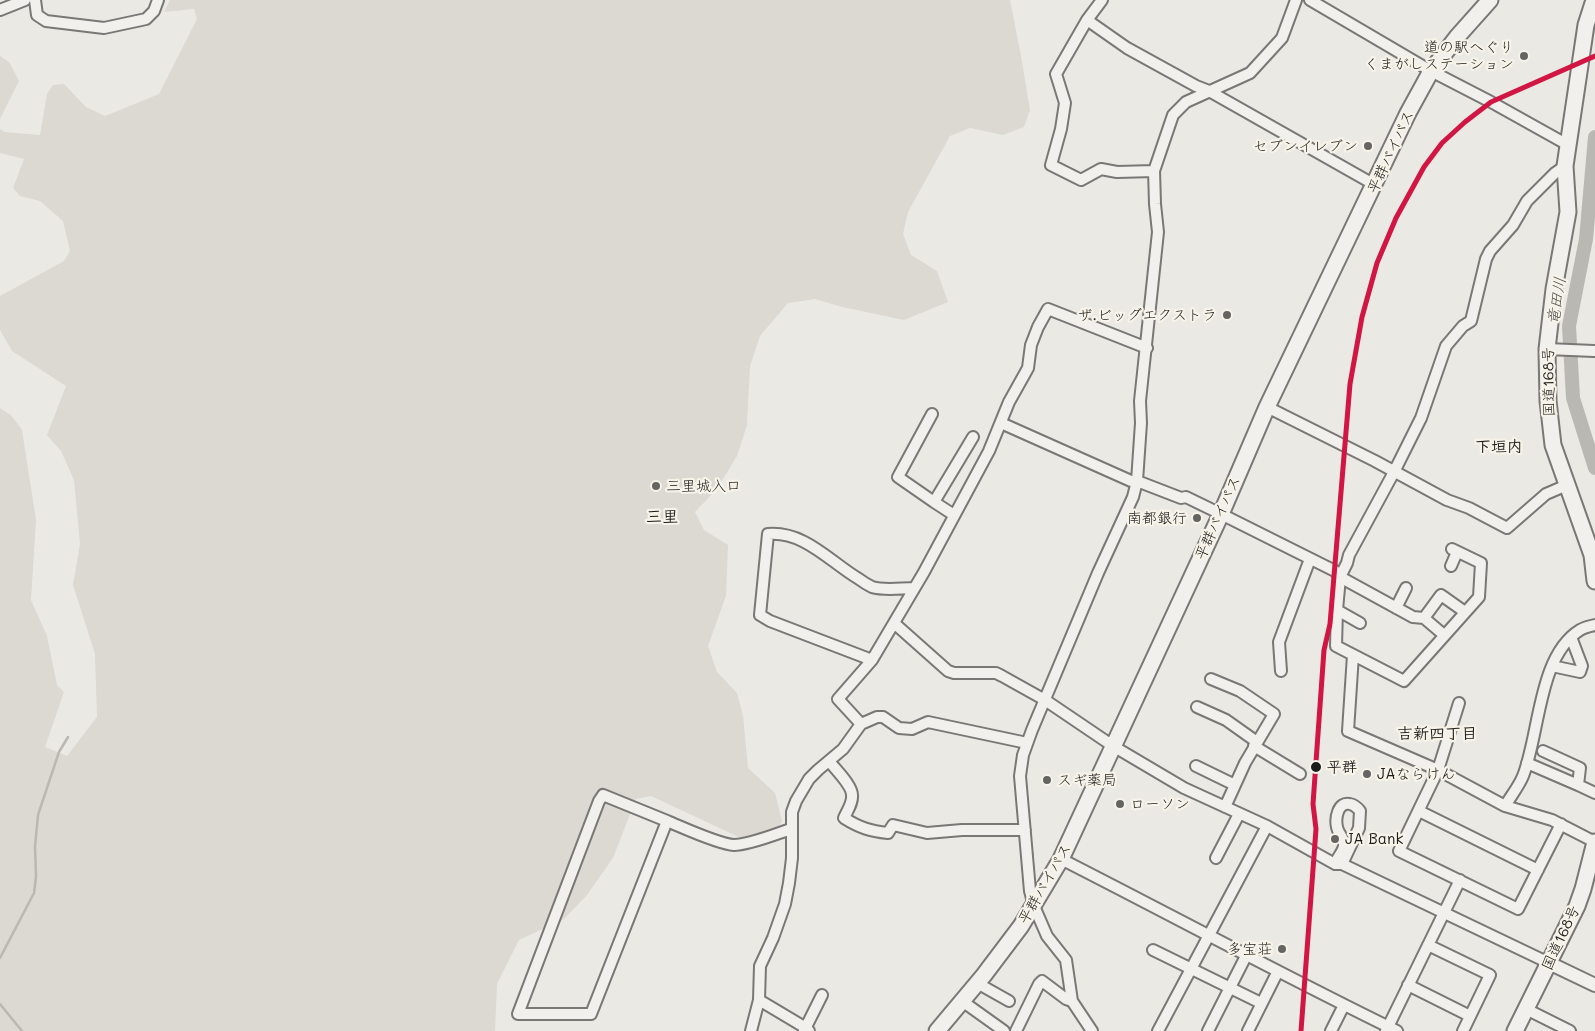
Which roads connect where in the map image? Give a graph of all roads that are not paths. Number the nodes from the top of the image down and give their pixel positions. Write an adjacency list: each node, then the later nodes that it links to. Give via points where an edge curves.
1 (25, 0): 9 (street)
2 (35, 0): 3 (street, via 37,15 46,21 104,28 146,19)
3 (158, 0)
4 (1102, 0): 10 (street)
5 (1296, 0): 12 (street, via 1282,38 1250,73)
6 (1310, 0): 11 (street)
7 (1490, 0): 11 (highway, 平群バイパス)
8 (1594, 0): 13 (highway, 国道168号, via 1586,25)
9 (0, 10)
10 (1088, 20): 12 (street, via 1128,48); 15 (street, via 1056,74 1065,103 1051,165 1081,180 1101,169 1117,172)
11 (1431, 71): 13 (street); 16 (highway, 平群バイパス)
12 (1209, 91): 15 (street, via 1186,102 1173,115); 16 (street)
13 (1568, 145): 14 (highway, 国道168号)
14 (1564, 166): 18 (highway, 国道168号, via 1568,212 1554,289); 24 (street, via 1527,201 1513,225 1490,251 1471,321 1446,346 1421,418)
15 (1154, 170): 17 (street, via 1158,232)
16 (1375, 185): 20 (highway, 平群バイパス)
17 (1146, 348): 22 (street, via 1048,309 1038,327 1028,368); 25 (street)
18 (1554, 349): 19 (street); 26 (highway, 国道168号, via 1548,401 1553,446)
19 (1595, 352)
20 (1267, 407): 24 (street); 28 (highway, 平群バイパス)
21 (932, 414): 27 (street, via 898,477)
22 (1001, 423): 25 (street, via 1131,481); 29 (street, via 990,451)
23 (973, 437): 27 (street)
24 (1394, 472): 26 (street, via 1507,528 1546,494); 32 (street, via 1349,554)
25 (1137, 480): 28 (street); 50 (street, via 1134,497)
26 (1567, 485): 33 (highway, 国道168号, via 1592,556)
27 (934, 502): 29 (street)
28 (1221, 514): 30 (street); 56 (highway, 平群バイパス)
29 (954, 515): 34 (street)
30 (1310, 559): 32 (street, via 1335,571); 48 (street, via 1279,642)
31 (1451, 566): 38 (street, via 1455,551 1481,564 1479,597)
32 (1340, 577): 36 (street); 37 (street)
33 (1595, 581)
34 (914, 588): 40 (street); 46 (street, via 872,587 823,552 797,538 768,534 760,615)
35 (1406, 588): 36 (street)
36 (1396, 608): 39 (street, via 1413,617)
37 (1337, 610): 41 (street); 45 (street, via 1336,646)
38 (1465, 612): 39 (street, via 1441,596); 43 (street)
39 (1424, 618): 43 (street)
40 (894, 623): 46 (street); 50 (street, via 948,671 996,674)
41 (1360, 623)
42 (1595, 625): 44 (street)
43 (1444, 635): 45 (street, via 1404,680)
44 (1571, 637): 47 (street); 47 (street, via 1582,666 1580,672)
45 (1353, 655): 61 (street, via 1348,731)
46 (872, 660): 53 (street, via 838,699)
47 (1552, 666): 59 (street)
48 (1281, 671)
49 (1211, 679): 55 (street, via 1240,691 1274,714)
50 (1045, 700): 54 (street); 56 (street)
51 (1459, 703): 61 (street)
52 (1197, 707): 55 (street, via 1226,720)
53 (860, 724): 54 (street, via 883,717 899,728 912,729 928,722); 58 (street, via 843,749)
54 (1027, 743): 74 (street, via 1020,776)
55 (1256, 744): 62 (street); 63 (street)
56 (1113, 746): 67 (street, via 1184,788); 77 (highway, 平群バイパス)
57 (1544, 751): 64 (street, via 1580,768)
58 (829, 761): 73 (street, via 809,779 796,801); 74 (street, via 853,793 844,818 860,828 888,833 893,825 927,833)
59 (1527, 763): 64 (street); 66 (street, via 1523,777)
60 (1196, 766): 63 (street)
61 (1438, 770): 66 (street); 68 (street)
62 (1300, 774)
63 (1235, 785): 67 (street)
64 (1578, 785): 65 (street)
65 (1595, 793)
66 (1505, 806): 71 (street)
67 (1225, 807): 69 (street)
68 (1419, 811): 79 (street); 80 (street, via 1399,851)
69 (1239, 814): 72 (street); 76 (street)
70 (667, 821): 70 (street, via 591,1014 518,1014 603,795); 73 (street, via 733,845)
71 (1560, 824): 75 (street); 79 (street)
72 (1267, 826): 78 (street); 83 (street)
73 (791, 829): 95 (street, via 789,884 773,938 760,966)
74 (1025, 830): 81 (street)
75 (1595, 842): 87 (highway, 国道168号, via 1583,889)
76 (1216, 858)
77 (1061, 860): 81 (highway, 平群バイパス); 83 (street)
78 (1338, 864): 78 (street, via 1344,846 1336,826 1338,810 1345,804 1351,804 1360,811 1359,828); 82 (street)
79 (1538, 870): 80 (street, via 1518,909)
80 (1460, 880): 82 (street)
81 (1034, 906): 90 (highway, 平群バイパス); 98 (street, via 1047,936 1066,960)
82 (1444, 913): 84 (street); 87 (street)
83 (1209, 934): 86 (street); 88 (street)
84 (1428, 944): 91 (street); 102 (street, via 1490,975)
85 (1152, 950): 88 (street)
86 (1246, 954): 89 (street); 93 (street)
87 (1549, 964): 92 (main road); 101 (highway, 国道168号)
88 (1191, 969): 93 (street); 110 (street)
89 (1278, 971): 99 (street); 100 (street)
90 (977, 983): 96 (highway, 平群バイパス); 97 (street)
91 (1408, 985): 102 (street); 104 (street)
92 (1595, 985)
93 (1230, 987): 99 (street); 111 (street)
94 (822, 995): 103 (street)
95 (759, 1000): 103 (street); 105 (street)
96 (962, 1001): 106 (highway, 平群バイパス); 107 (street)
97 (1009, 1001)
98 (1072, 1001): 108 (street, via 1042,981); 109 (street)
99 (1261, 1003): 112 (street)
100 (1344, 1004): 104 (street); 113 (street)
101 (1526, 1009): 115 (highway, 国道168号); 116 (street)
102 (1470, 1016): 114 (street)
103 (806, 1030)
104 (1390, 1030)
105 (751, 1031)
106 (937, 1031)
107 (1004, 1031)
108 (1017, 1031)
109 (1092, 1031)
110 (1158, 1031)
111 (1208, 1031)
112 (1248, 1031)
113 (1331, 1031)
114 (1462, 1031)
115 (1515, 1031)
116 (1570, 1031)

